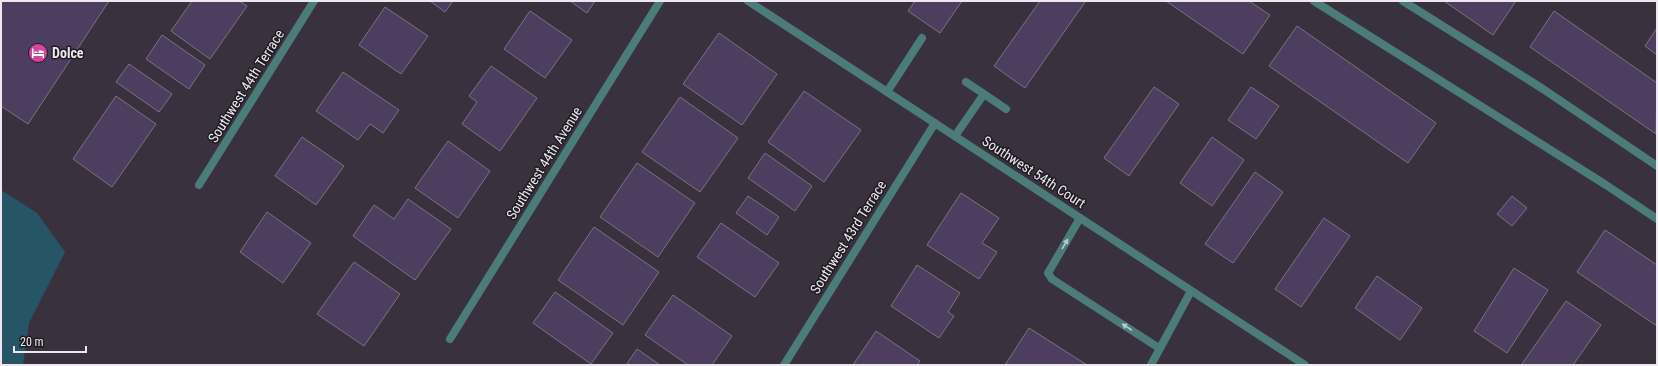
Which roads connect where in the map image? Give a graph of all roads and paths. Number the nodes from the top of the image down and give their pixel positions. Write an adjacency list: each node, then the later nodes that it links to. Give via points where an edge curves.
1 (314, 1): 16 (street, Southwest 44th Terrace)
2 (660, 1): 20 (street, Southwest 44th Avenue)
3 (748, 1): 10 (street, Southwest 54th Court)
4 (1314, 1): 7 (street)
5 (1332, 1): 7 (street)
6 (1403, 1): 15 (street, via 1543,89)
7 (1327, 9): 18 (street)
8 (922, 38): 10 (street)
9 (966, 82): 11 (street)
10 (888, 92): 13 (street, Southwest 54th Court)
11 (984, 94): 12 (street); 14 (street)
12 (1006, 109)
13 (935, 123): 14 (street, Southwest 54th Court); 22 (street, Southwest 43rd Terrace)
14 (955, 136): 17 (street, Southwest 54th Court)
15 (1657, 166)
16 (199, 185)
17 (1080, 218): 19 (street, Southwest 54th Court); 21 (street, one-way to 17, via 1052,279 1048,273)
18 (1657, 219)
19 (1191, 290): 21 (street); 24 (street, Southwest 54th Court)
20 (450, 339)
21 (1160, 348): 23 (street)
22 (784, 365)
23 (1151, 365)
24 (1305, 365)

